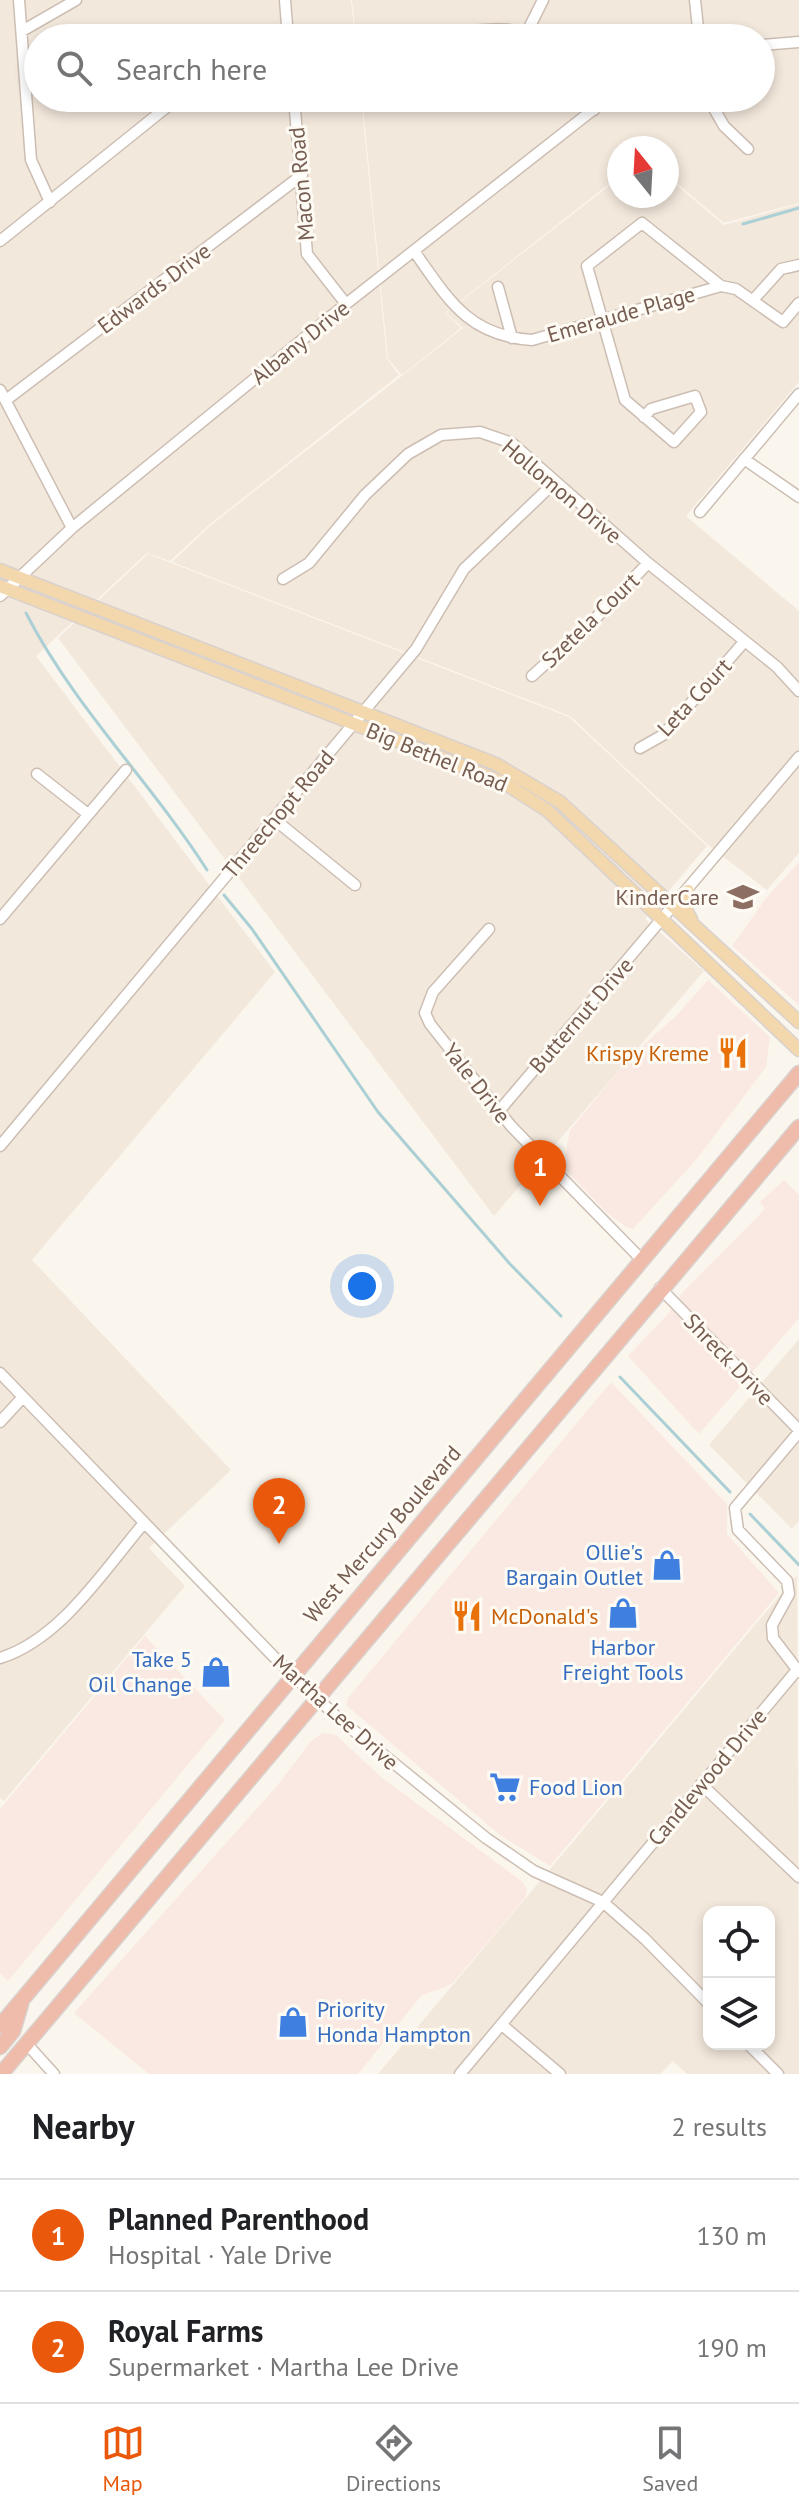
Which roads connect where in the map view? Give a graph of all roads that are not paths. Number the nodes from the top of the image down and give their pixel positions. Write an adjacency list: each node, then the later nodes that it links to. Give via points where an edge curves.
1 (19, 0): 10 (street)
2 (76, 0): 6 (street)
3 (285, 0): 7 (street)
4 (543, 0): 8 (street)
5 (695, 0): 9 (street)
6 (34, 24)
7 (287, 24)
8 (534, 24)
9 (698, 24)
10 (22, 31): 13 (street)
11 (799, 42): 12 (street)
12 (775, 44)
13 (24, 60)
14 (28, 112): 21 (street, via 31,160)
15 (161, 112): 21 (street)
16 (295, 112): 20 (street, Macon Road)
17 (591, 112): 23 (street, Albany Drive)
18 (716, 112): 19 (street)
19 (748, 149)
20 (302, 175): 29 (street, Macon Road, via 307,254); 33 (street, Edwards Drive)
21 (50, 202): 22 (street)
22 (0, 241)
23 (414, 251): 29 (street, Albany Drive); 31 (street, Emeraude Plage, via 468,320)
24 (799, 265): 27 (street, via 781,269)
25 (721, 286): 27 (street); 30 (street, Emeraude Plage); 30 (street, via 642,223 587,266)
26 (498, 287): 31 (street)
27 (754, 299): 28 (street, via 783,322)
28 (799, 303)
29 (346, 304): 39 (street, Albany Drive)
30 (602, 320): 31 (street, Emeraude Plage, via 532,340); 34 (street, via 625,400)
31 (512, 338)
32 (799, 394): 35 (street)
33 (3, 395): 39 (street)
34 (644, 417): 34 (street, via 674,442 701,412 695,396 651,409)
35 (744, 459): 37 (street); 38 (street)
36 (554, 483): 40 (street, Hollomon Drive); 43 (street, Hollomon Drive, via 504,440 480,432 441,435 408,454 365,495 309,563); 48 (street, Threechopt Road, via 464,569 416,649)
37 (799, 497)
38 (700, 512)
39 (72, 528): 42 (street, Albany Drive)
40 (648, 563): 45 (street, Hollomon Drive); 46 (street, Szetela Court)
41 (0, 570): 42 (main road, Big Bethel Road)
42 (19, 577): 44 (street, Albany Drive); 48 (main road, Big Bethel Road)
43 (283, 579)
44 (2, 590): 49 (main road, Big Bethel Road)
45 (744, 642): 47 (street, Hollomon Drive); 50 (street, Leta Court, via 663,735)
46 (532, 676)
47 (799, 691)
48 (364, 711): 49 (street, Threechopt Road); 58 (main road, Big Bethel Road, via 537,785)
49 (353, 723): 55 (street, Threechopt Road); 60 (main road, Big Bethel Road, via 521,792)
50 (640, 748)
51 (799, 757): 57 (street)
52 (126, 770): 54 (street)
53 (37, 774): 54 (street)
54 (88, 814): 59 (street)
55 (274, 819): 56 (street); 68 (street, Threechopt Road)
56 (355, 885)
57 (688, 891): 58 (street); 62 (main road, via 685,908)
58 (673, 908): 60 (street); 62 (main road, Big Bethel Road)
59 (0, 919)
60 (664, 920): 64 (main road, Big Bethel Road); 66 (street, Butternut Drive)
61 (489, 929): 66 (street, Yale Drive, via 433,992 425,1013)
62 (700, 932): 63 (main road, Big Bethel Road)
63 (799, 1022)
64 (799, 1050)
65 (799, 1073): 69 (highway, West Mercury Boulevard)
66 (499, 1111): 69 (street, Yale Drive)
67 (799, 1127): 70 (highway)
68 (0, 1146)
69 (642, 1260): 78 (highway, West Mercury Boulevard)
70 (660, 1288): 74 (street, Shreck Drive); 79 (highway)
71 (0, 1373): 72 (street, Martha Lee Drive)
72 (23, 1397): 73 (street); 75 (street, Martha Lee Drive)
73 (0, 1422)
74 (799, 1431): 77 (street, Candlewood Drive, via 735,1508 734,1520 787,1581 789,1594 772,1625 773,1638)
75 (144, 1523): 76 (street, via 29,1648); 78 (street, Martha Lee Drive)
76 (0, 1658)
77 (798, 1671): 80 (street, Candlewood Drive)
78 (292, 1674): 79 (street, Martha Lee Drive); 84 (highway, West Mercury Boulevard)
79 (317, 1697): 82 (street, Martha Lee Drive, via 486,1838 534,1871); 87 (highway)
80 (701, 1784): 81 (street); 82 (street, Candlewood Drive)
81 (799, 1877)
82 (603, 1902): 83 (street, Martha Lee Drive); 85 (street, Candlewood Drive)
83 (703, 1998)
84 (22, 2000): 86 (highway, West Mercury Boulevard); 88 (highway, via 13,2031)
85 (502, 2025): 92 (street, Candlewood Drive); 93 (street)
86 (0, 2026)
87 (26, 2043): 90 (highway); 91 (street)
88 (0, 2047)
89 (754, 2050): 94 (street)
90 (1, 2074)
91 (54, 2074)
92 (460, 2074)
93 (560, 2074)
94 (778, 2074)

